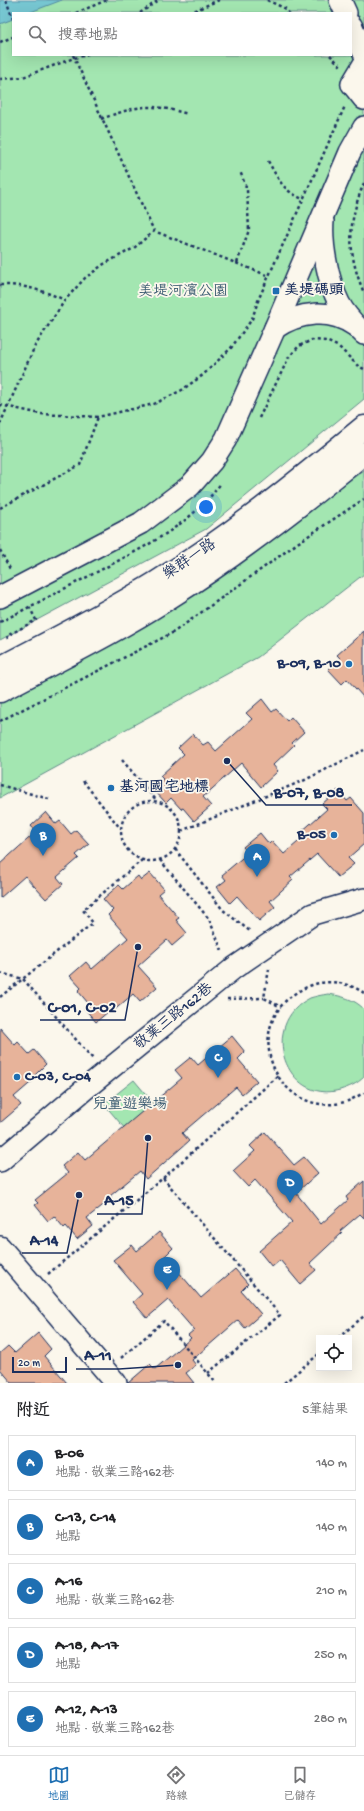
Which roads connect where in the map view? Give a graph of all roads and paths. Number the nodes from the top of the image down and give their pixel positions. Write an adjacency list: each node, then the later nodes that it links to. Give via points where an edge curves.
1 (6, 0): 12 (path)
2 (107, 0): 7 (path)
3 (159, 0): 8 (path)
4 (219, 0): 9 (path)
5 (268, 0): 10 (path)
6 (340, 0): 11 (street)
7 (78, 12)
8 (141, 12)
9 (191, 12)
10 (288, 12)
11 (346, 12)
12 (12, 16)
13 (352, 27): 16 (street)
14 (12, 37): 15 (path)
15 (0, 42)
16 (364, 53)
17 (73, 56): 19 (path, via 23,77); 22 (path)
18 (364, 64): 20 (street)
19 (0, 79)
20 (358, 92): 27 (path, via 346,102)
21 (188, 114): 22 (path, via 149,106 132,108)
22 (101, 120): 29 (path)
23 (364, 127): 28 (street)
24 (268, 161): 27 (path, via 284,189)
25 (240, 171): 30 (path, via 247,190 249,230)
26 (364, 183): 33 (path, via 352,222 352,254)
27 (303, 199): 31 (path)
28 (324, 211): 35 (street); 36 (street, via 323,244 327,265 339,302)
29 (154, 231): 30 (path); 34 (path, via 134,248 104,264 85,278)
30 (237, 263): 31 (path)
31 (269, 276): 39 (path, via 252,319 231,348 203,375 182,390 154,404)
32 (0, 285): 34 (path, via 14,284 40,290)
33 (364, 293)
34 (65, 300): 38 (path, via 35,346)
35 (275, 328): 36 (street, via 293,318 320,314 344,318); 47 (street, via 226,439 212,461 190,486 141,523)
36 (361, 331)
37 (0, 404): 38 (path)
38 (8, 406): 39 (path, via 41,414); 40 (path)
39 (98, 417): 44 (path, via 80,465)
40 (0, 424)
41 (364, 427): 52 (main road, 樂群一路, via 286,491 215,544 157,582)
42 (364, 453): 53 (main road, 樂群一路, via 297,508 167,600)
43 (364, 499): 54 (path, via 299,542 174,632)
44 (0, 508)
45 (0, 550): 46 (path)
46 (12, 573)
47 (0, 597)
48 (27, 602): 49 (path)
49 (30, 607): 50 (path); 51 (path, via 36,620)
50 (0, 622)
51 (8, 637)
52 (0, 668)
53 (0, 691)
54 (0, 721)
55 (364, 750): 62 (path, via 305,780)
56 (122, 760): 60 (path)
57 (83, 781): 61 (path)
58 (0, 785): 59 (path)
59 (50, 799)
60 (157, 801): 61 (path, via 137,804 123,818); 62 (path, via 175,812 180,821)
61 (120, 828): 64 (path, via 125,848)
62 (181, 831): 63 (path, via 180,841)
63 (175, 849): 65 (path); 67 (path, via 223,910)
64 (142, 860): 65 (path); 70 (path, via 83,910 93,923)
65 (160, 860): 68 (path, via 209,919 223,952)
66 (364, 899): 67 (street, 敬業三路162巷, via 313,914)
67 (268, 955): 68 (street, 敬業三路162巷); 73 (path)
68 (234, 968): 76 (street, 敬業三路162巷)
69 (0, 973): 70 (path)
70 (23, 979): 72 (path); 76 (path)
71 (364, 993): 75 (path, via 339,982 319,982 300,989)
72 (0, 997)
73 (264, 998): 74 (path); 75 (path)
74 (220, 999)
75 (281, 1007): 77 (path, via 273,1019 268,1038 270,1058)
76 (105, 1073): 79 (street, 敬業三路162巷)
77 (278, 1076): 78 (path, via 291,1091 308,1100 328,1104 348,1101); 80 (path)
78 (364, 1093)
79 (0, 1161)
80 (163, 1178): 82 (path); 87 (path, via 280,1315)
81 (0, 1247): 88 (street)
82 (46, 1275)
83 (364, 1316): 84 (path)
84 (342, 1335)
85 (316, 1356): 90 (path)
86 (116, 1362): 87 (path, via 164,1321)
87 (208, 1373): 89 (path)
88 (116, 1383)
89 (216, 1383)
90 (284, 1383)

